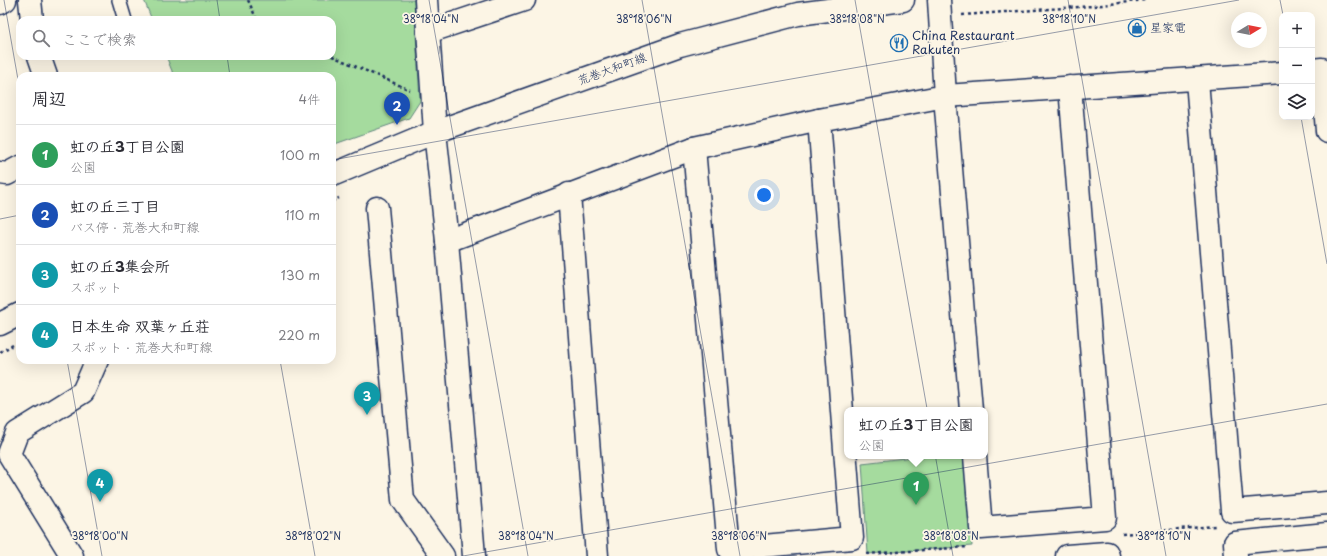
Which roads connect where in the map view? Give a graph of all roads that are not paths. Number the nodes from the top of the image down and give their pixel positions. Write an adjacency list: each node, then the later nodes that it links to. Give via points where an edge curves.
1 (5, 0): 7 (street)
2 (30, 0): 9 (street)
3 (119, 0): 10 (lane)
4 (426, 0): 11 (street)
5 (524, 0): 11 (street)
6 (903, 0): 21 (street, 荒巻大和町線, via 798,14 680,45)
7 (0, 3)
8 (940, 8): 18 (street)
9 (32, 16)
10 (124, 16)
11 (428, 32): 21 (street)
12 (40, 60): 14 (street)
13 (1315, 70): 20 (street, via 1322,69)
14 (45, 72)
15 (1279, 72): 16 (street)
16 (1197, 80): 17 (street); 36 (street, via 1232,511)
17 (1070, 87): 18 (street); 35 (street, via 1105,518 981,528)
18 (944, 96): 19 (street); 32 (street)
19 (818, 120): 22 (street); 33 (street)
20 (1327, 131)
21 (435, 132): 25 (street, 荒巻大和町線); 28 (street)
22 (694, 148): 26 (street); 34 (street, via 729,549 852,538)
23 (16, 169): 24 (street, via 7,174)
24 (0, 173)
25 (336, 173)
26 (569, 194): 28 (street); 41 (street)
27 (377, 208): 39 (street, via 403,500)
28 (447, 242): 40 (street)
29 (16, 316): 30 (street)
30 (0, 324)
31 (95, 364): 38 (street, via 83,392 17,433 10,454)
32 (971, 407)
33 (844, 440)
34 (846, 459)
35 (975, 459)
36 (1327, 502)
37 (1327, 534): 44 (street, via 1235,543)
38 (72, 556)
39 (444, 556)
40 (474, 556)
41 (597, 556)
42 (1067, 556): 43 (street, via 1107,553)
43 (1108, 556)
44 (1236, 556)

